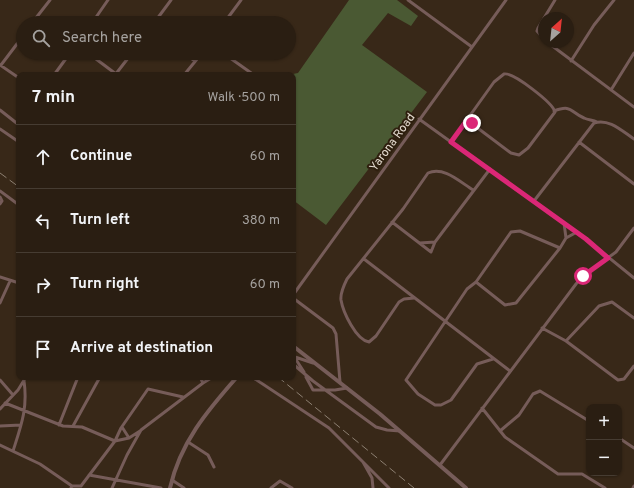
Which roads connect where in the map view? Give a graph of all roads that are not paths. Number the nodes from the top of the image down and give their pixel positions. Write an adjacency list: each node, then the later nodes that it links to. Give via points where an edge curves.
1 (50, 0): 10 (street)
2 (108, 0): 11 (street)
3 (171, 0): 12 (street)
4 (241, 0): 13 (street)
5 (408, 0): 15 (street)
6 (506, 0): 15 (street, Yarona Road)
7 (555, 0): 9 (street)
8 (614, 0): 22 (street)
9 (548, 12)
10 (37, 16)
11 (97, 16)
12 (159, 16)
13 (229, 16)
14 (16, 45): 24 (street)
15 (472, 47): 35 (street, Yarona Road)
16 (555, 48): 22 (street)
17 (634, 53): 31 (street)
18 (65, 60): 25 (street)
19 (97, 60): 26 (street)
20 (127, 60): 27 (street)
21 (233, 60): 29 (street)
22 (570, 60): 31 (street)
23 (195, 61): 28 (street)
24 (0, 65): 30 (street)
25 (56, 72)
26 (113, 72)
27 (118, 72)
28 (186, 72)
29 (250, 72)
30 (16, 76)
31 (611, 90): 32 (street)
32 (634, 107)
33 (0, 110): 38 (street)
34 (554, 111): 36 (street, via 545,127 523,154 519,155 509,152); 36 (street, via 553,106 546,100 507,73 494,82); 37 (street, via 566,107)
35 (419, 119): 42 (street); 67 (street, Yarona Road)
36 (467, 120): 42 (street)
37 (597, 122): 40 (street, via 610,123); 43 (street)
38 (16, 123)
39 (0, 129): 41 (street)
40 (634, 139)
41 (16, 140)
42 (451, 142): 44 (street)
43 (579, 142): 45 (street); 49 (street)
44 (490, 169): 46 (street); 49 (street)
45 (634, 184)
46 (473, 190): 52 (street, via 447,174 434,170 428,173); 57 (street)
47 (0, 191): 50 (street)
48 (0, 197): 51 (street)
49 (534, 201): 53 (street)
50 (16, 203)
51 (0, 204)
52 (392, 222): 58 (street); 61 (street)
53 (564, 223): 55 (street); 56 (street)
54 (634, 228): 60 (street)
55 (577, 232): 56 (street); 60 (street)
56 (566, 238): 59 (street)
57 (435, 242): 58 (street); 58 (street, via 431,252)
58 (420, 243)
59 (560, 248): 66 (street, via 514,230); 66 (street, via 516,303 505,305)
60 (608, 258): 63 (street); 73 (street, via 583,276)
61 (364, 259): 69 (street); 69 (street, via 348,279 341,300 350,322 363,340 369,342 375,337 399,302)
62 (0, 277): 64 (street)
63 (634, 278)
64 (10, 281): 65 (street); 70 (street)
65 (16, 282)
66 (476, 282): 72 (street, via 470,286)
67 (296, 292)
68 (296, 298): 92 (street, via 333,328 336,334)
69 (414, 298): 72 (street)
70 (0, 303)
71 (634, 318): 74 (street, via 612,302 604,303)
72 (445, 321): 77 (street); 77 (street, via 406,379 418,394 437,405 449,403 474,368)
73 (542, 328): 74 (street); 82 (street)
74 (566, 341): 80 (street, via 618,380 624,379)
75 (296, 348): 79 (street)
76 (296, 357): 79 (street)
77 (493, 359): 82 (street)
78 (296, 360): 83 (street)
79 (318, 365): 92 (street)
80 (634, 366)
81 (296, 367): 83 (street)
82 (510, 371): 99 (street)
83 (304, 374): 95 (street); 95 (street, via 313,390)
84 (0, 380): 96 (street)
85 (77, 380): 103 (street)
86 (98, 380): 106 (street)
87 (202, 380): 93 (street)
88 (208, 380): 93 (street)
89 (234, 380): 114 (street, via 206,412)
90 (256, 380): 120 (street, via 328,428)
91 (24, 381): 96 (street); 101 (street)
92 (340, 382): 94 (street)
93 (203, 383): 97 (street)
94 (347, 388): 95 (street); 109 (street)
95 (326, 390): 109 (street, via 376,427)
96 (13, 395): 98 (street)
97 (183, 398): 107 (street, via 148,389); 108 (street)
98 (5, 403): 100 (street); 101 (street)
99 (482, 408): 110 (street); 121 (street)
100 (0, 409)
101 (25, 412): 103 (street); 104 (street)
102 (586, 419): 110 (street, via 540,391 533,394 519,415)
103 (59, 424): 106 (street)
104 (21, 425): 105 (street); 119 (street)
105 (0, 426)
106 (73, 426): 113 (street, via 82,427)
107 (122, 427): 111 (street); 113 (street)
108 (141, 430): 111 (street); 124 (street)
109 (400, 431): 121 (street)
110 (500, 431): 138 (street, via 558,474 582,474)
111 (129, 438): 113 (street)
112 (622, 440): 115 (street)
113 (115, 441): 123 (street)
114 (188, 442): 122 (street, via 208,455); 125 (street)
115 (626, 442): 116 (street); 118 (street)
116 (634, 443)
117 (0, 444): 119 (street)
118 (634, 448)
119 (13, 451): 126 (street, via 40,464)
120 (361, 459): 135 (street, via 372,478); 136 (street)
121 (440, 465): 137 (street)
122 (214, 467)
123 (89, 475): 124 (street); 127 (street)
124 (116, 479): 128 (street); 129 (street)
125 (172, 480): 131 (street); 132 (street)
126 (72, 487): 127 (street)
127 (82, 487)
128 (112, 488)
129 (148, 488): 130 (street)
130 (161, 488)
131 (170, 488)
132 (184, 488)
133 (271, 488): 134 (street, via 280,481)
134 (292, 488)
135 (373, 488)
136 (390, 488)
137 (466, 488)
138 (605, 488)

